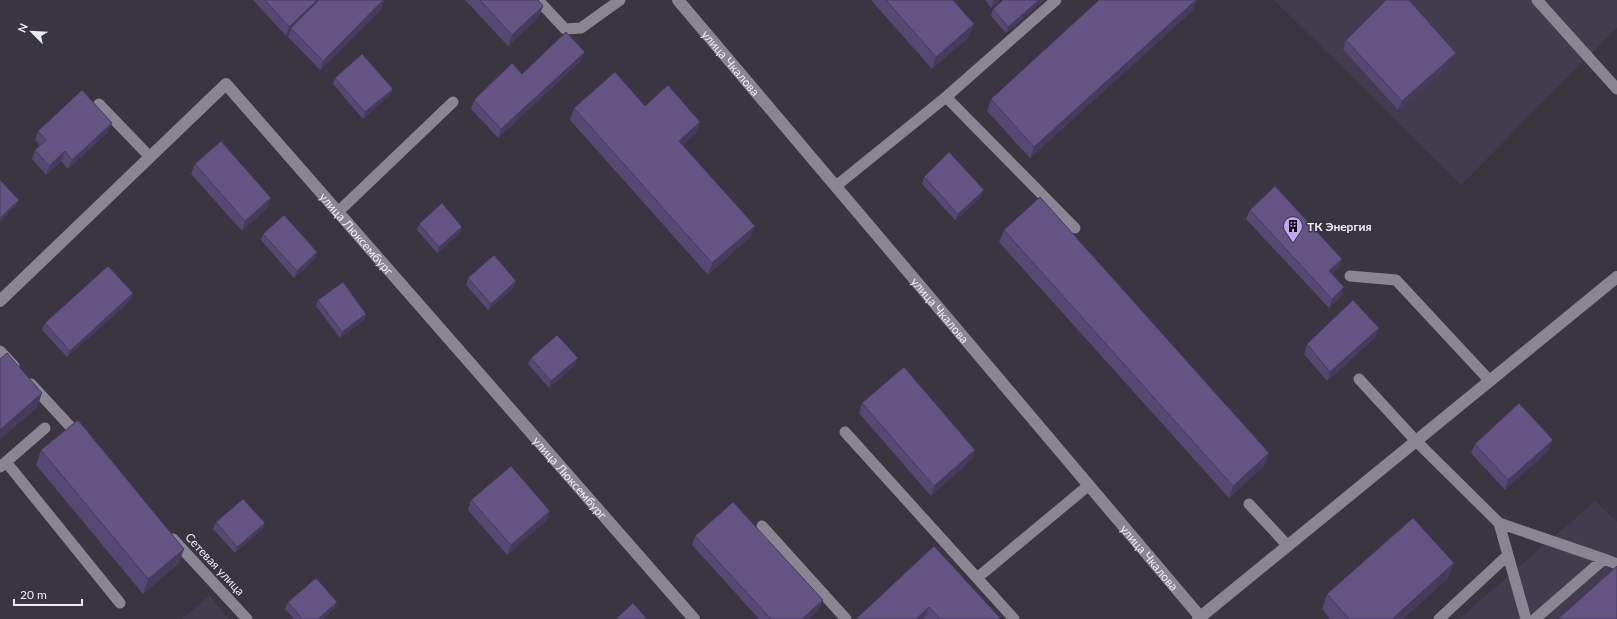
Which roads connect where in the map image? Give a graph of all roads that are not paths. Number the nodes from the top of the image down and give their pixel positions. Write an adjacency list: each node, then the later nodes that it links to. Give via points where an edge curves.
1 (538, 0): 2 (lane, via 565,29 581,28)
2 (620, 0)
3 (678, 0): 11 (street, улица Чкалова)
4 (1056, 0): 7 (lane)
5 (1537, 0): 6 (lane)
6 (1617, 89)
7 (946, 97): 11 (lane); 13 (lane)
8 (453, 102): 12 (lane)
9 (99, 104): 10 (lane)
10 (150, 157): 12 (street, улица Люксембург, via 226,84); 16 (street, улица Люксембург)
11 (836, 186): 25 (street, улица Чкалова)
12 (338, 212): 38 (street, улица Люксембург)
13 (1075, 228)
14 (1350, 276): 19 (lane, via 1396,280)
15 (1617, 277): 19 (street)
16 (0, 301)
17 (0, 351): 23 (lane)
18 (1358, 379): 22 (lane)
19 (1490, 381): 22 (street)
20 (45, 428): 24 (lane)
21 (845, 432): 34 (lane)
22 (1416, 441): 27 (lane); 30 (street)
23 (85, 443)
24 (3, 465): 35 (lane)
25 (1089, 485): 34 (lane); 36 (street, улица Чкалова)
26 (1249, 504): 30 (lane)
27 (1499, 522): 31 (lane); 32 (lane)
28 (762, 526): 39 (lane)
29 (165, 530): 37 (lane, Сетевая улица)
30 (1288, 546): 36 (street)
31 (1508, 555): 41 (lane); 42 (lane)
32 (1604, 559): 33 (lane); 43 (lane)
33 (1617, 564)
34 (977, 578): 40 (lane)
35 (120, 603)
36 (1201, 618)
37 (247, 619)
38 (694, 619)
39 (846, 619)
40 (1014, 619)
41 (1440, 619)
42 (1526, 619)
43 (1535, 619)

